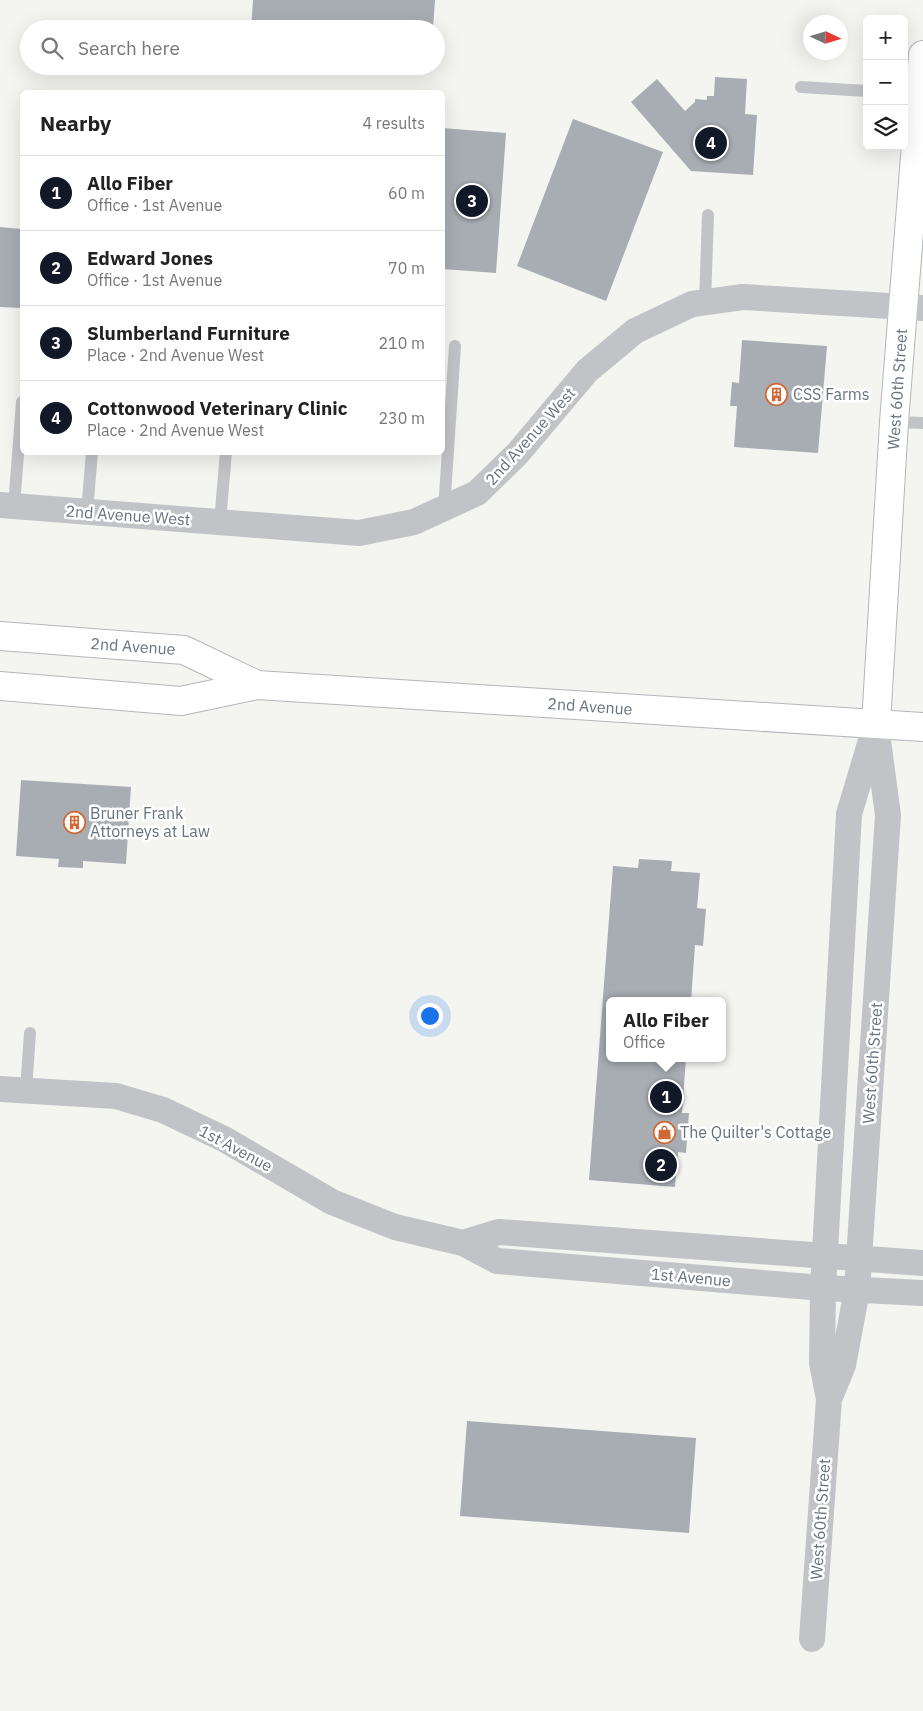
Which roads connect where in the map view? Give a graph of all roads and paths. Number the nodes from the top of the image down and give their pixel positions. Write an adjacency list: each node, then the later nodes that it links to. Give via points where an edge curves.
1 (923, 55): 4 (main road, West 60th Street)
2 (801, 87): 3 (lane)
3 (863, 91)
4 (912, 94): 7 (main road, West 60th Street)
5 (708, 215): 6 (lane)
6 (705, 302): 7 (street, 2nd Avenue West, via 743,297); 15 (street, 2nd Avenue West, via 692,304 635,332 588,372 518,453 477,493)
7 (913, 308): 10 (main road, West 60th Street)
8 (455, 346): 15 (lane)
9 (20, 416): 14 (lane)
10 (894, 422): 11 (lane); 21 (main road, West 60th Street)
11 (923, 423)
12 (92, 455): 16 (lane)
13 (226, 455): 17 (lane)
14 (7, 506): 16 (street, 2nd Avenue West)
15 (444, 510): 17 (street, 2nd Avenue West, via 414,522 359,533)
16 (87, 512): 17 (street, 2nd Avenue West)
17 (220, 522)
18 (0, 636): 19 (main road, 2nd Avenue, via 184,650)
19 (257, 685): 20 (main road, 2nd Avenue, via 182,701); 21 (main road, 2nd Avenue)
20 (0, 686)
21 (876, 724): 22 (main road, 2nd Avenue); 27 (street, West 60th Street, via 849,814); 28 (street, West 60th Street, via 888,815)
22 (923, 728)
23 (30, 1033): 25 (lane)
24 (0, 1089): 25 (street, 1st Avenue)
25 (26, 1090): 26 (street, 1st Avenue, via 116,1096 163,1110 224,1139 332,1202 395,1227)
26 (463, 1243): 27 (street, 1st Avenue, via 498,1232); 30 (street, 1st Avenue, via 497,1261)
27 (825, 1256): 28 (street, 1st Avenue); 30 (street, West 60th Street)
28 (859, 1259): 29 (street, 1st Avenue); 31 (street, West 60th Street)
29 (923, 1263)
30 (823, 1288): 31 (street, 1st Avenue); 33 (street, West 60th Street, via 822,1363)
31 (857, 1290): 32 (street, 1st Avenue); 33 (street, West 60th Street, via 843,1365)
32 (923, 1293)
33 (829, 1399): 34 (street, West 60th Street)
34 (812, 1639)

